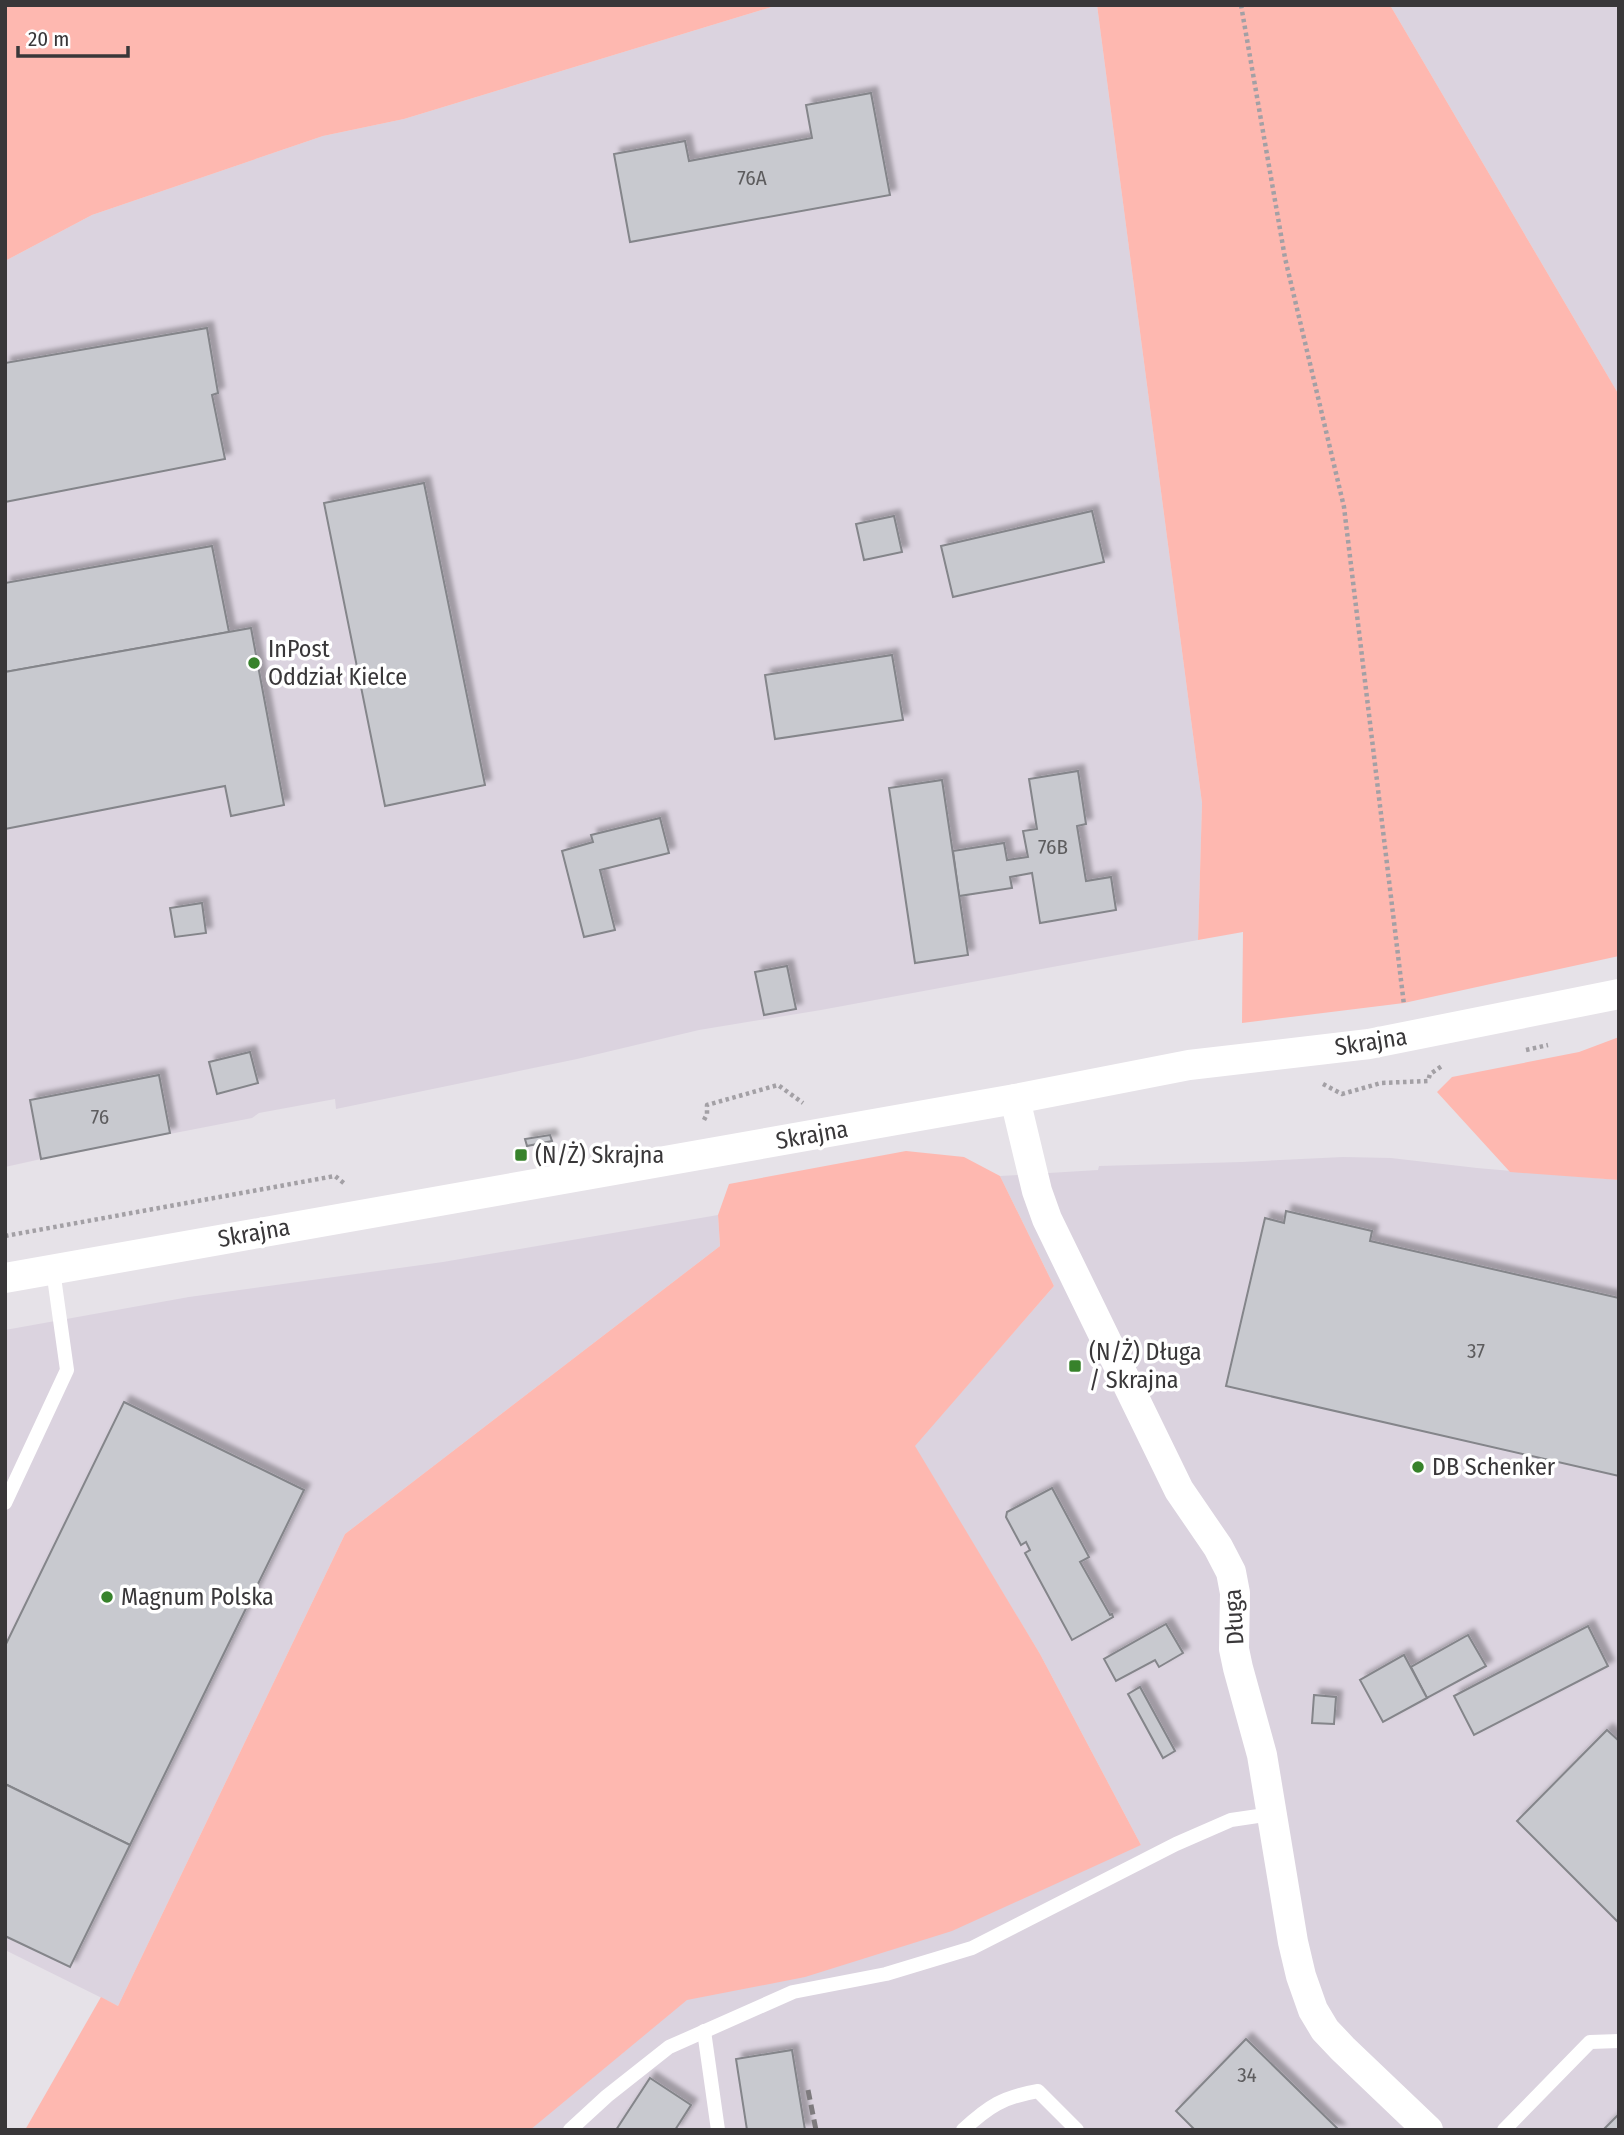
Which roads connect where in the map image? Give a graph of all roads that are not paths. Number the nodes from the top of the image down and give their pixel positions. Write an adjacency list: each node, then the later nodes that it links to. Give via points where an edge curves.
1 (1619, 994): 2 (street, Skrajna, via 1369,1044 1189,1065)
2 (1015, 1099): 3 (street, Skrajna); 6 (street, Długa, via 1047,1219 1179,1490 1231,1572 1234,1649)
3 (52, 1270): 4 (street, Skrajna); 5 (lane, via 67,1370)
4 (5, 1278)
5 (5, 1503)
6 (1272, 1814): 7 (lane, via 1231,1820 972,1948 886,1974 793,1992); 13 (street, Długa, via 1293,1942 1313,2010 1343,2049)
7 (704, 2031): 9 (lane, via 669,2047); 10 (lane)
8 (1619, 2041): 14 (lane, via 1590,2042)
9 (570, 2130)
10 (718, 2130)
11 (963, 2130): 12 (lane, via 984,2111 1013,2095 1038,2091)
12 (1077, 2130)
13 (1428, 2130)
14 (1504, 2130)

